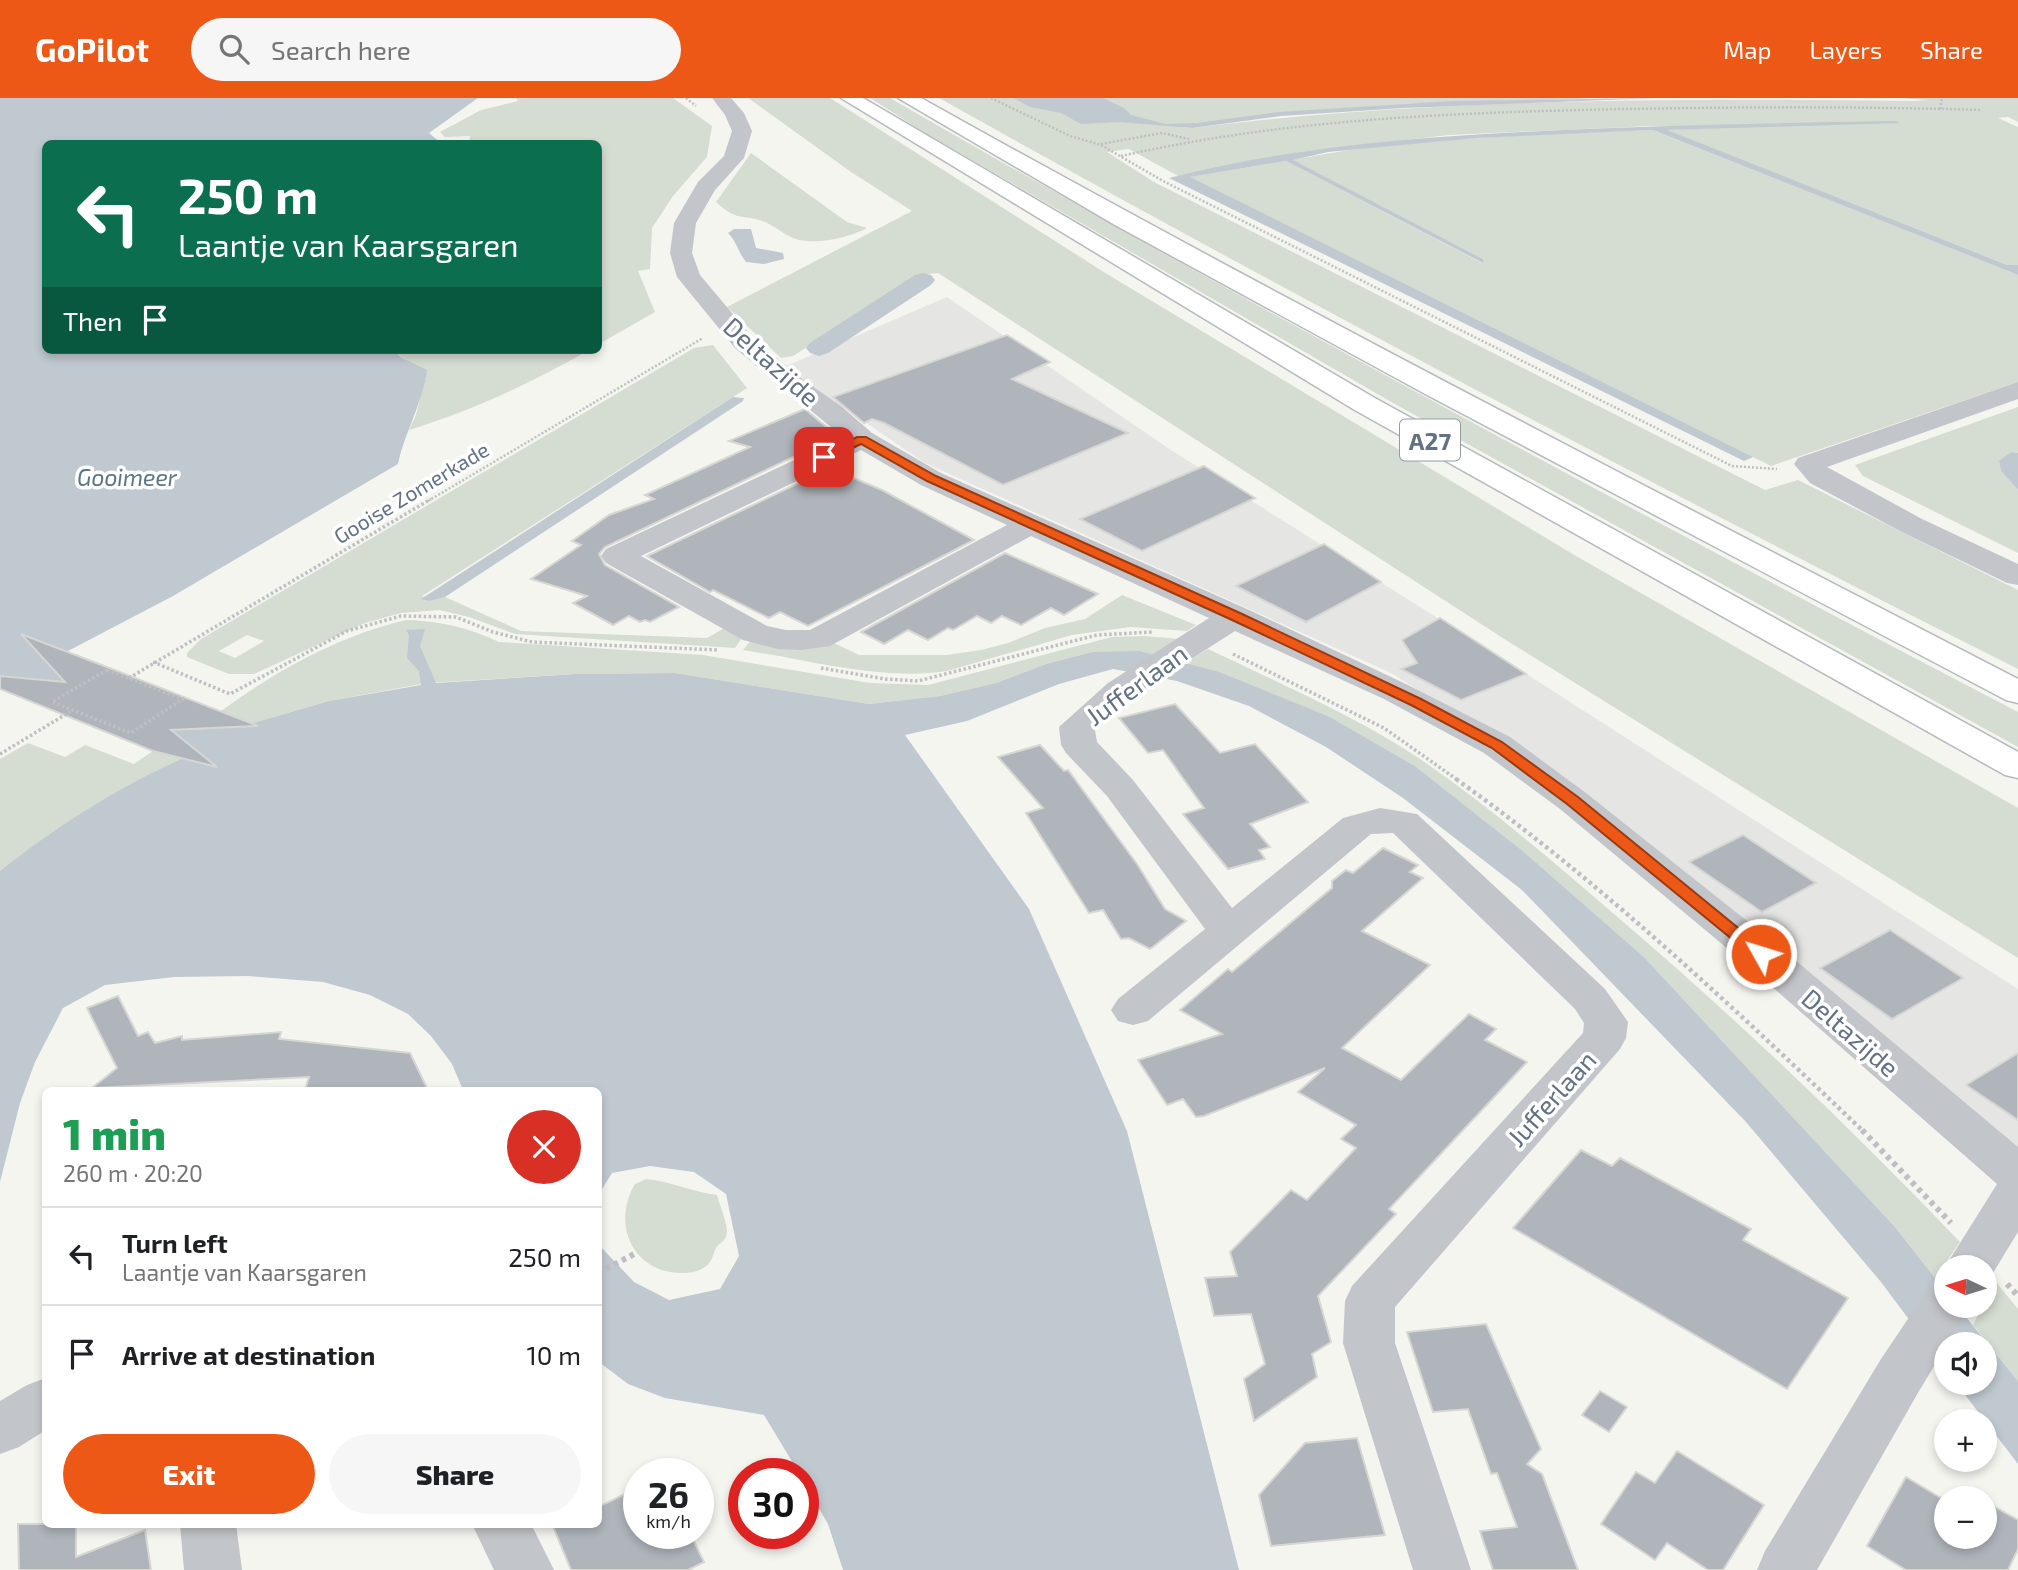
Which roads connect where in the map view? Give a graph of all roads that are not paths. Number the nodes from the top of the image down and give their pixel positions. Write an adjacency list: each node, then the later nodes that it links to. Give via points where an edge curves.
1 (721, 98): 5 (street, Deltazijde, via 742,131 734,158 706,187 685,223 681,253 689,277 744,342)
2 (850, 98): 10 (highway, A27, via 1363,403)
3 (907, 98): 9 (highway, A27, via 1438,390)
4 (2018, 390): 7 (street, via 1808,464 1831,483)
5 (862, 439): 6 (street, Deltazijde, via 931,479); 6 (street, via 617,556 755,633 805,641 818,639)
6 (1029, 525): 8 (street, Deltazijde)
7 (2018, 576)
8 (1235, 616): 11 (street, Jufferlaan, via 1120,691 1077,727 1079,745 1120,789); 13 (street, Deltazijde, via 1497,745 1761,954)
9 (2018, 693)
10 (2018, 766)
11 (1228, 931): 12 (street, Jufferlaan); 23 (street, Jufferlaan, via 1357,826 1380,820 1404,822 1590,999 1606,1022 1604,1038 1370,1301 1369,1343)
12 (1133, 1010)
13 (2018, 1174)
14 (2018, 1191): 15 (street)
15 (1978, 1255)
16 (1937, 1318): 24 (street)
17 (42, 1404): 18 (street)
18 (0, 1430)
19 (208, 1528): 21 (street)
20 (502, 1528): 22 (street)
21 (213, 1570)
22 (525, 1570)
23 (1442, 1570)
24 (1786, 1570)

